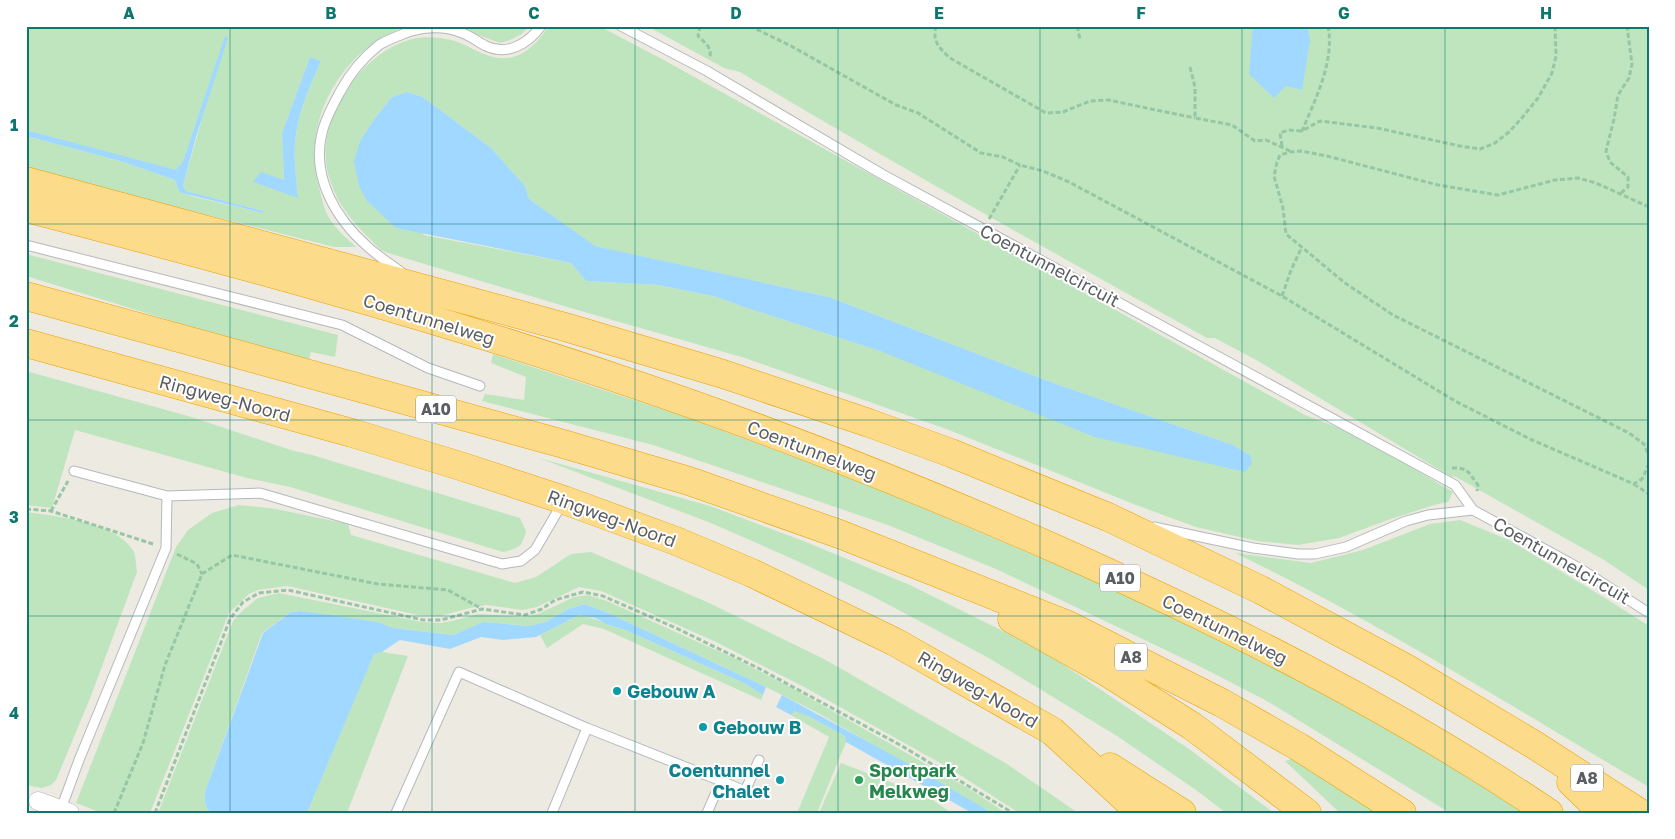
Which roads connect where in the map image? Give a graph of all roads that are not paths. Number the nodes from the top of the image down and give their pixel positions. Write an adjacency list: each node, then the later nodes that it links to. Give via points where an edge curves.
1 (541, 26): 6 (lane, via 522,45 500,50 462,32 441,28 423,28 403,34 380,45 369,56 347,79 332,106 322,133 319,162 326,191 340,218 368,247)
2 (621, 26): 13 (lane, Coentunnelcircuit, via 707,71 880,173 1455,485)
3 (26, 181): 6 (highway)
4 (26, 208): 31 (highway, Coentunnelweg / A10, via 432,319 667,395 871,472 995,523 1203,616 1411,727)
5 (26, 245): 9 (lane, via 342,325 428,368)
6 (425, 290): 14 (highway, via 723,374 951,453)
7 (26, 296): 15 (highway, A10, via 560,443 689,481)
8 (26, 343): 12 (highway, Ringweg-Noord, via 352,433)
9 (480, 386)
10 (74, 471): 11 (lane)
11 (167, 496): 12 (lane, via 260,493 502,564 521,561 535,550); 23 (lane, via 166,548 79,760)
12 (564, 500): 18 (highway, Ringweg-Noord, via 676,541 864,626)
13 (1473, 510): 14 (lane, Coentunnelcircuit, via 1406,521 1346,547 1315,554 1253,548); 16 (lane, Coentunnelcircuit, via 1581,569)
14 (1108, 517): 19 (highway, via 1261,590 1404,667)
15 (842, 535): 29 (highway, A10, via 1020,622 1103,670 1192,726); 30 (highway, A8, via 1068,625 1299,747)
16 (1649, 613)
17 (587, 728): 21 (lane); 24 (lane, via 459,672); 25 (lane)
18 (1052, 731): 27 (highway, Ringweg-Noord); 28 (highway)
19 (1533, 744): 32 (highway); 33 (highway, A8)
20 (759, 760): 21 (lane, via 745,791)
21 (721, 781): 26 (lane)
22 (35, 800): 23 (street)
23 (63, 812)
24 (396, 813)
25 (552, 813)
26 (707, 813)
27 (1141, 813)
28 (1182, 813)
29 (1307, 813)
30 (1402, 813)
31 (1549, 813)
32 (1603, 813)
33 (1640, 813)

